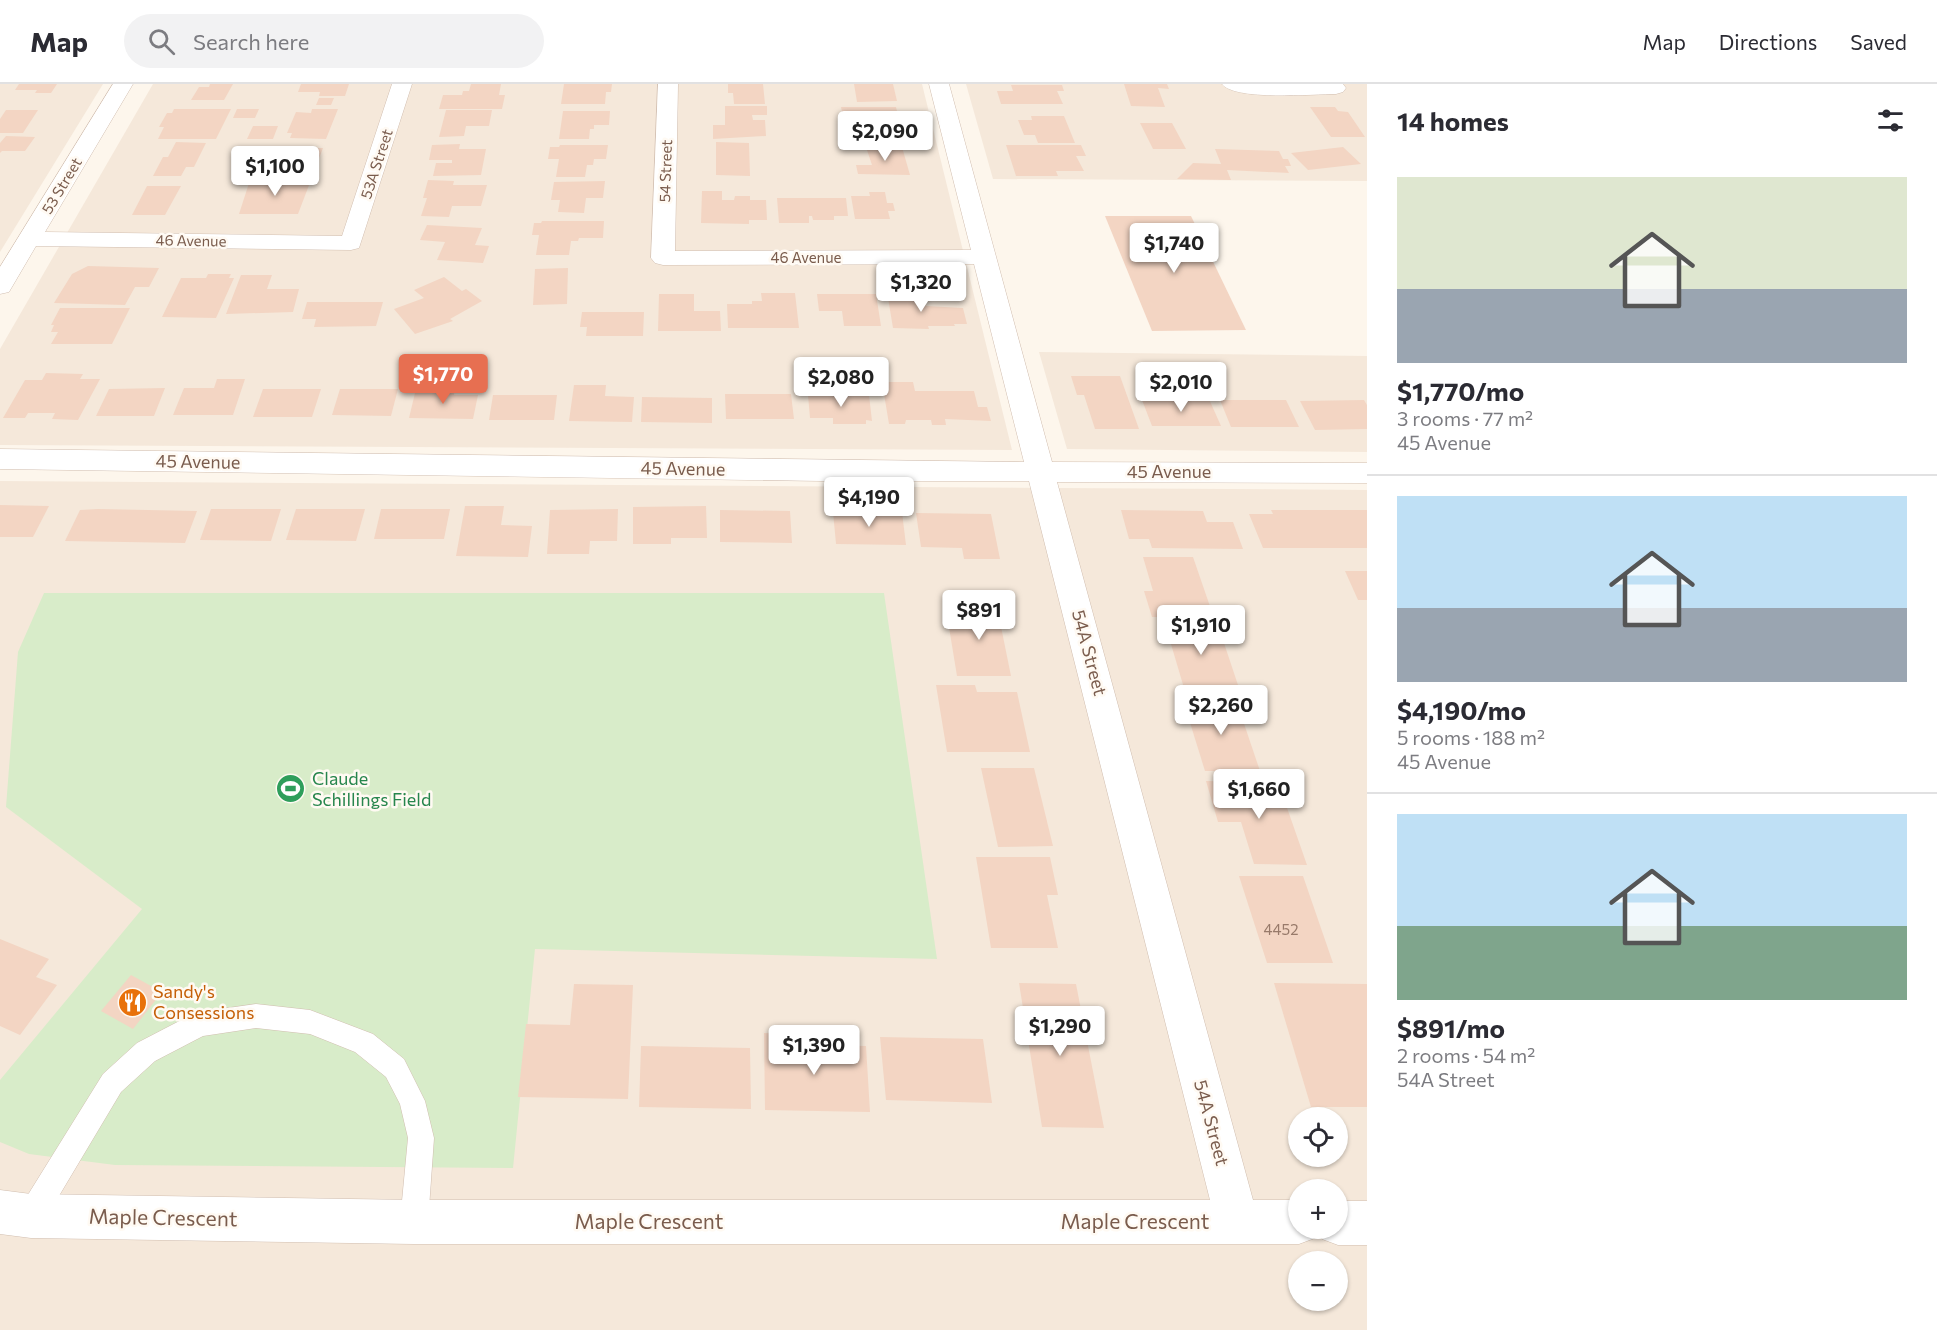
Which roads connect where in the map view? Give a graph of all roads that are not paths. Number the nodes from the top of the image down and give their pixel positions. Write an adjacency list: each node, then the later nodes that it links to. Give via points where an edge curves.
1 (123, 84): 7 (street, 53 Street)
2 (402, 84): 8 (street, 53A Street)
3 (668, 84): 10 (street, 54 Street)
4 (939, 84): 9 (street, 54A Street)
5 (1336, 88): 6 (street)
6 (1240, 92)
7 (30, 239): 8 (street, 46 Avenue); 11 (street, 53 Street)
8 (351, 243)
9 (984, 257): 10 (street, 46 Avenue); 13 (street, 54A Street)
10 (663, 258)
11 (0, 287)
12 (0, 459): 13 (street, 45 Avenue)
13 (1041, 472): 14 (street, 45 Avenue); 17 (street, 54A Street)
14 (1367, 473)
15 (16, 1214): 16 (street, Maple Crescent); 16 (lane, via 112,1083 146,1052 200,1024 256,1016 310,1022 364,1043 395,1068 412,1101 421,1138)
16 (414, 1222): 17 (street, Maple Crescent)
17 (1237, 1222): 18 (street, Maple Crescent)
18 (1288, 1222)
19 (1348, 1223): 20 (street)
20 (1367, 1223)

